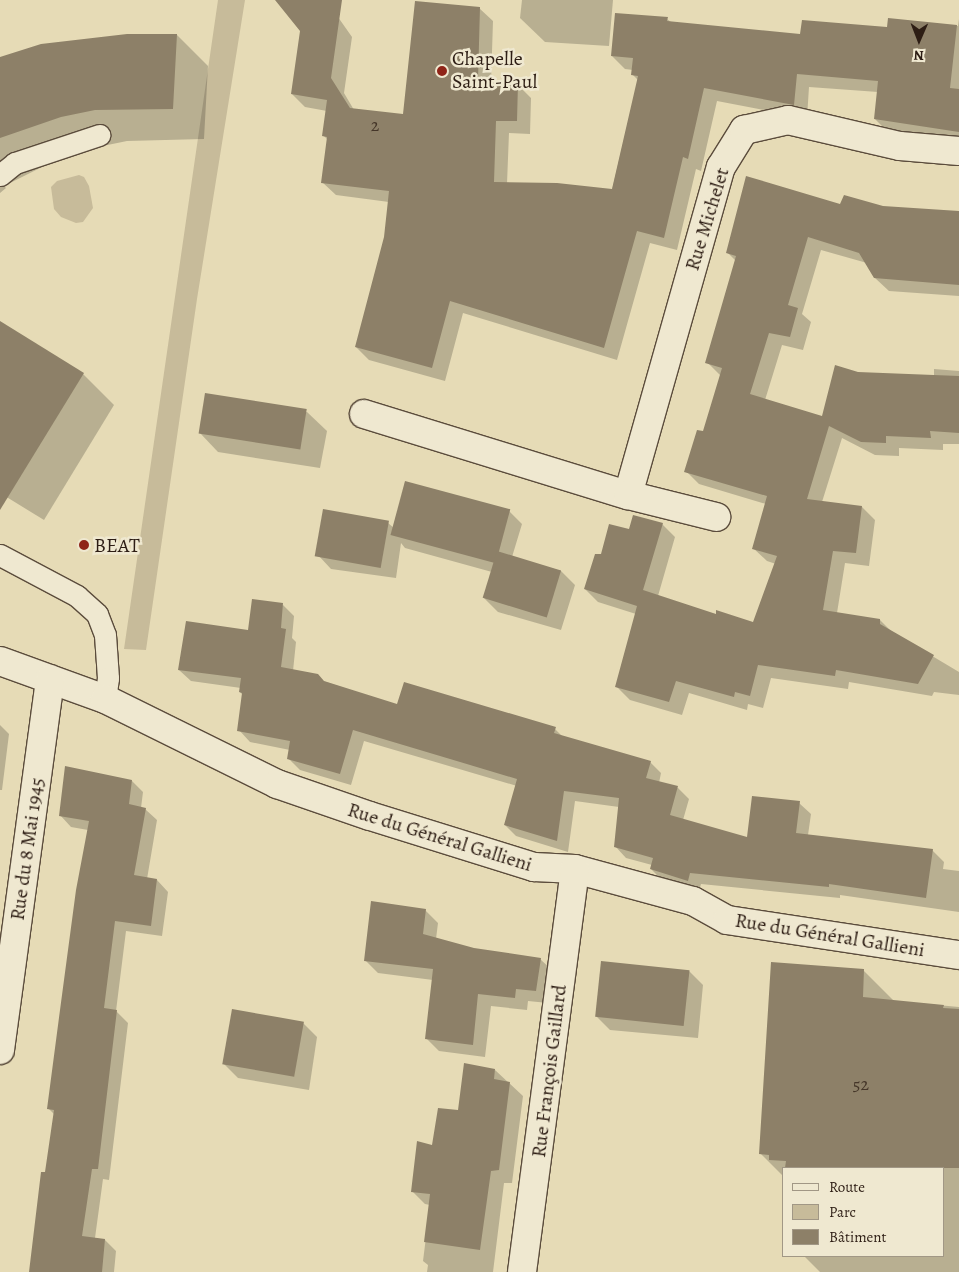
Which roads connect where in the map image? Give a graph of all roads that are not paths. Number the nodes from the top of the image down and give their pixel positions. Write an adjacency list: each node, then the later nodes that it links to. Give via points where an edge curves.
1 (99, 135): 3 (lane, via 15,163)
2 (959, 151): 5 (street, Rue Michelet, via 900,146 788,120 744,130 721,167)
3 (0, 175)
4 (364, 414): 5 (street)
5 (628, 495): 6 (street)
6 (716, 518)
7 (0, 555): 10 (lane, via 77,596 97,614 105,635 108,678)
8 (0, 661): 9 (street, Rue du Général Gallieni)
9 (50, 679): 10 (street, Rue du Général Gallieni); 13 (street, Rue du 8 Mai 1945)
10 (105, 699): 11 (street, Rue du Général Gallieni, via 283,786 534,867)
11 (576, 869): 12 (street, Rue du Général Gallieni, via 693,901 727,920); 14 (street, Rue François Gaillard)
12 (959, 955)
13 (0, 1050)
14 (522, 1272)

